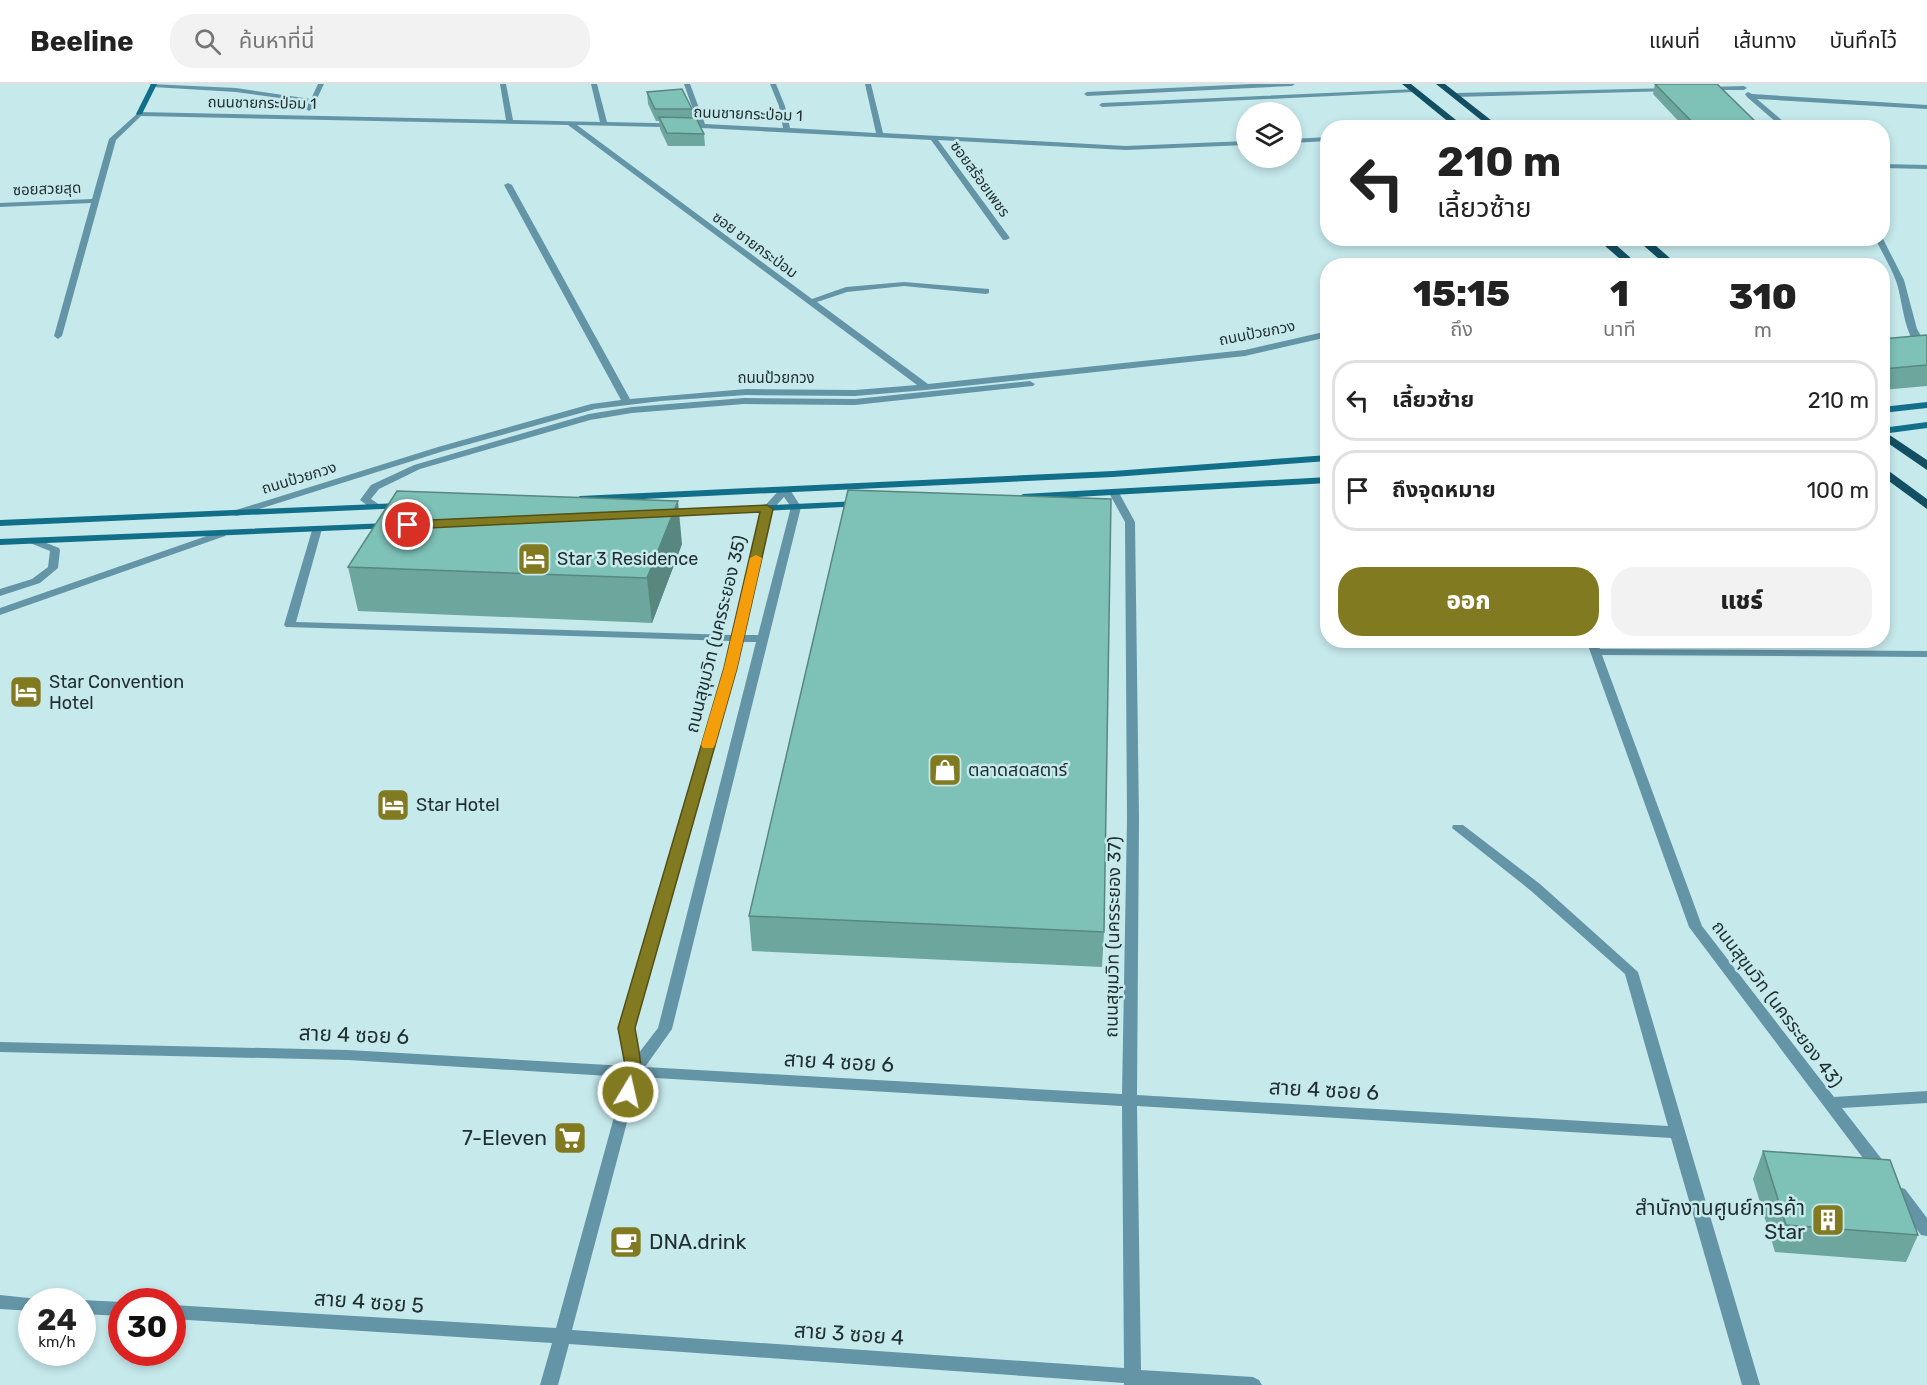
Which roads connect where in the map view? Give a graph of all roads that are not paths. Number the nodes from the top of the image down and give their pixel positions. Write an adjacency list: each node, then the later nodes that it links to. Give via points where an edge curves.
1 (321, 84): 24 (street)
2 (503, 84): 33 (street)
3 (594, 84): 35 (street)
4 (687, 84): 36 (street)
5 (773, 84): 37 (street)
6 (868, 84): 38 (street)
7 (1273, 84): 8 (street); 13 (street)
8 (1293, 84)
9 (1406, 84): 20 (main road)
10 (1440, 84): 22 (main road)
11 (1737, 84): 16 (street)
12 (153, 85): 15 (street); 28 (street)
13 (1232, 85): 14 (street)
14 (1208, 86): 19 (street)
15 (236, 87): 24 (street)
16 (1744, 88): 18 (street); 23 (street)
17 (1680, 89): 22 (street)
18 (1698, 89)
19 (1160, 90): 21 (street); 25 (street)
20 (1414, 90): 25 (street); 30 (main road)
21 (1087, 94)
22 (1455, 95): 31 (main road)
23 (1749, 96): 27 (street); 32 (street)
24 (312, 101): 29 (street)
25 (1167, 101): 26 (street)
26 (1102, 105)
27 (1927, 107)
28 (139, 114): 29 (street, ถนนชายกระป่อม 1); 46 (street, via 113,139)
29 (304, 118): 33 (street, ถนนชายกระป่อม 1)
30 (1452, 120)
31 (1487, 120)
32 (1778, 120)
33 (510, 122): 34 (street, ถนนชายกระป่อม 1)
34 (569, 123): 35 (street, ถนนชายกระป่อม 1); 55 (street, ซอย ชายกระป่อม)
35 (604, 124): 36 (street, ถนนชายกระป่อม 1)
36 (702, 126): 37 (street, ถนนชายกระป่อม 1)
37 (787, 129): 38 (street, ถนนชายกระป่อม 1)
38 (880, 134): 39 (street, ถนนชายกระป่อม 1)
39 (932, 137): 42 (street, ถนนชายกระป่อม 1, via 1126,148); 48 (street, ซอยสร้อยเพชร)
40 (1320, 139): 41 (street)
41 (1302, 140)
42 (1236, 143)
43 (1890, 166): 44 (street)
44 (1927, 167)
45 (508, 185): 61 (street)
46 (95, 201): 47 (street, ซอยสวยสุด); 56 (street)
47 (0, 205)
48 (1006, 238)
49 (1611, 246): 51 (main road)
50 (1650, 246): 52 (main road)
51 (1625, 258)
52 (1664, 258)
53 (1890, 261): 59 (street, via 1902,286 1919,345)
54 (986, 291): 55 (street, via 884,285 846,290)
55 (810, 302): 60 (street, ซอย ชายกระป่อม)
56 (58, 336)
57 (1320, 336): 60 (street, ถนนป้วยกวง, via 1245,353)
58 (1320, 343): 71 (street, ถนนป้วยกวง, via 1255,359 925,396 855,402 744,401 632,410 589,417 442,459)
59 (1927, 351)
60 (926, 387): 61 (street, ถนนป้วยกวง, via 855,393 746,392)
61 (627, 402): 68 (street, ถนนป้วยกวง, via 552,417)
62 (1927, 405): 63 (street)
63 (1890, 409)
64 (1927, 425): 65 (street)
65 (1890, 431)
66 (1890, 438): 69 (main road)
67 (1320, 459): 73 (street, via 1113,474)
68 (403, 461): 71 (street, via 390,473); 83 (street, ถนนป้วยกวง)
69 (1927, 466)
70 (1890, 476): 78 (main road)
71 (393, 478): 80 (street, ถนนป้วยกวง, via 368,493 365,500)
72 (1320, 480): 74 (street)
73 (785, 490): 76 (street); 81 (street); 82 (street)
74 (1114, 493): 75 (street); 102 (street, ถนนสุขุมวิท (นครระยอง 37), via 1131,522 1133,819)
75 (1011, 498)
76 (572, 499)
77 (874, 504): 81 (street)
78 (1927, 505)
79 (410, 506): 80 (street)
80 (376, 507): 83 (street)
81 (796, 507): 82 (street); 94 (street, ถนนสุขุมวิท (นครระยอง 35))
82 (767, 509): 84 (street); 93 (street, ถนนสุขุมวิท (นครระยอง 35))
83 (237, 513): 85 (street)
84 (650, 514)
85 (0, 523)
86 (396, 525): 87 (street)
87 (317, 529): 88 (street); 93 (street, via 290,625)
88 (221, 534): 89 (street); 92 (street)
89 (33, 541): 90 (street); 91 (street, via 55,550 53,568 36,581)
90 (0, 542)
91 (0, 592)
92 (0, 612)
93 (738, 638): 94 (street); 100 (street, ถนนสุขุมวิท (นครระยอง 35), via 626,1028)
94 (764, 639): 100 (street, ถนนสุขุมวิท (นครระยอง 35), via 665,1029)
95 (1594, 648): 103 (street, ถนนสุขุมวิท (นครระยอง 43), via 1696,927)
96 (1676, 648): 97 (street)
97 (1927, 654)
98 (1458, 828): 104 (street, via 1535,887 1631,972)
99 (0, 1047): 100 (street, สาย 4 ซอย 6, via 336,1054)
100 (634, 1070): 102 (street, สาย 4 ซอย 6); 109 (street, ถนนสุขุมวิท (นครระยอง 35))
101 (1927, 1097): 103 (street)
102 (1129, 1100): 104 (street, สาย 4 ซอย 6); 110 (street, ถนนสุขุมวิท (นครระยอง 37))
103 (1830, 1103): 105 (street, ถนนสุขุมวิท (นครระยอง 43))
104 (1676, 1132): 113 (street)
105 (1927, 1230)
106 (0, 1302): 107 (street)
107 (18, 1303)
108 (186, 1313): 109 (street, สาย 4 ซอย 5)
109 (562, 1336): 110 (street, สาย 3 ซอย 4); 111 (street, ถนนสุขุมวิท (นครระยอง 35))
110 (1133, 1381): 112 (street, สาย 3 ซอย 4)
111 (549, 1385)
112 (1253, 1385)
113 (1751, 1385)

